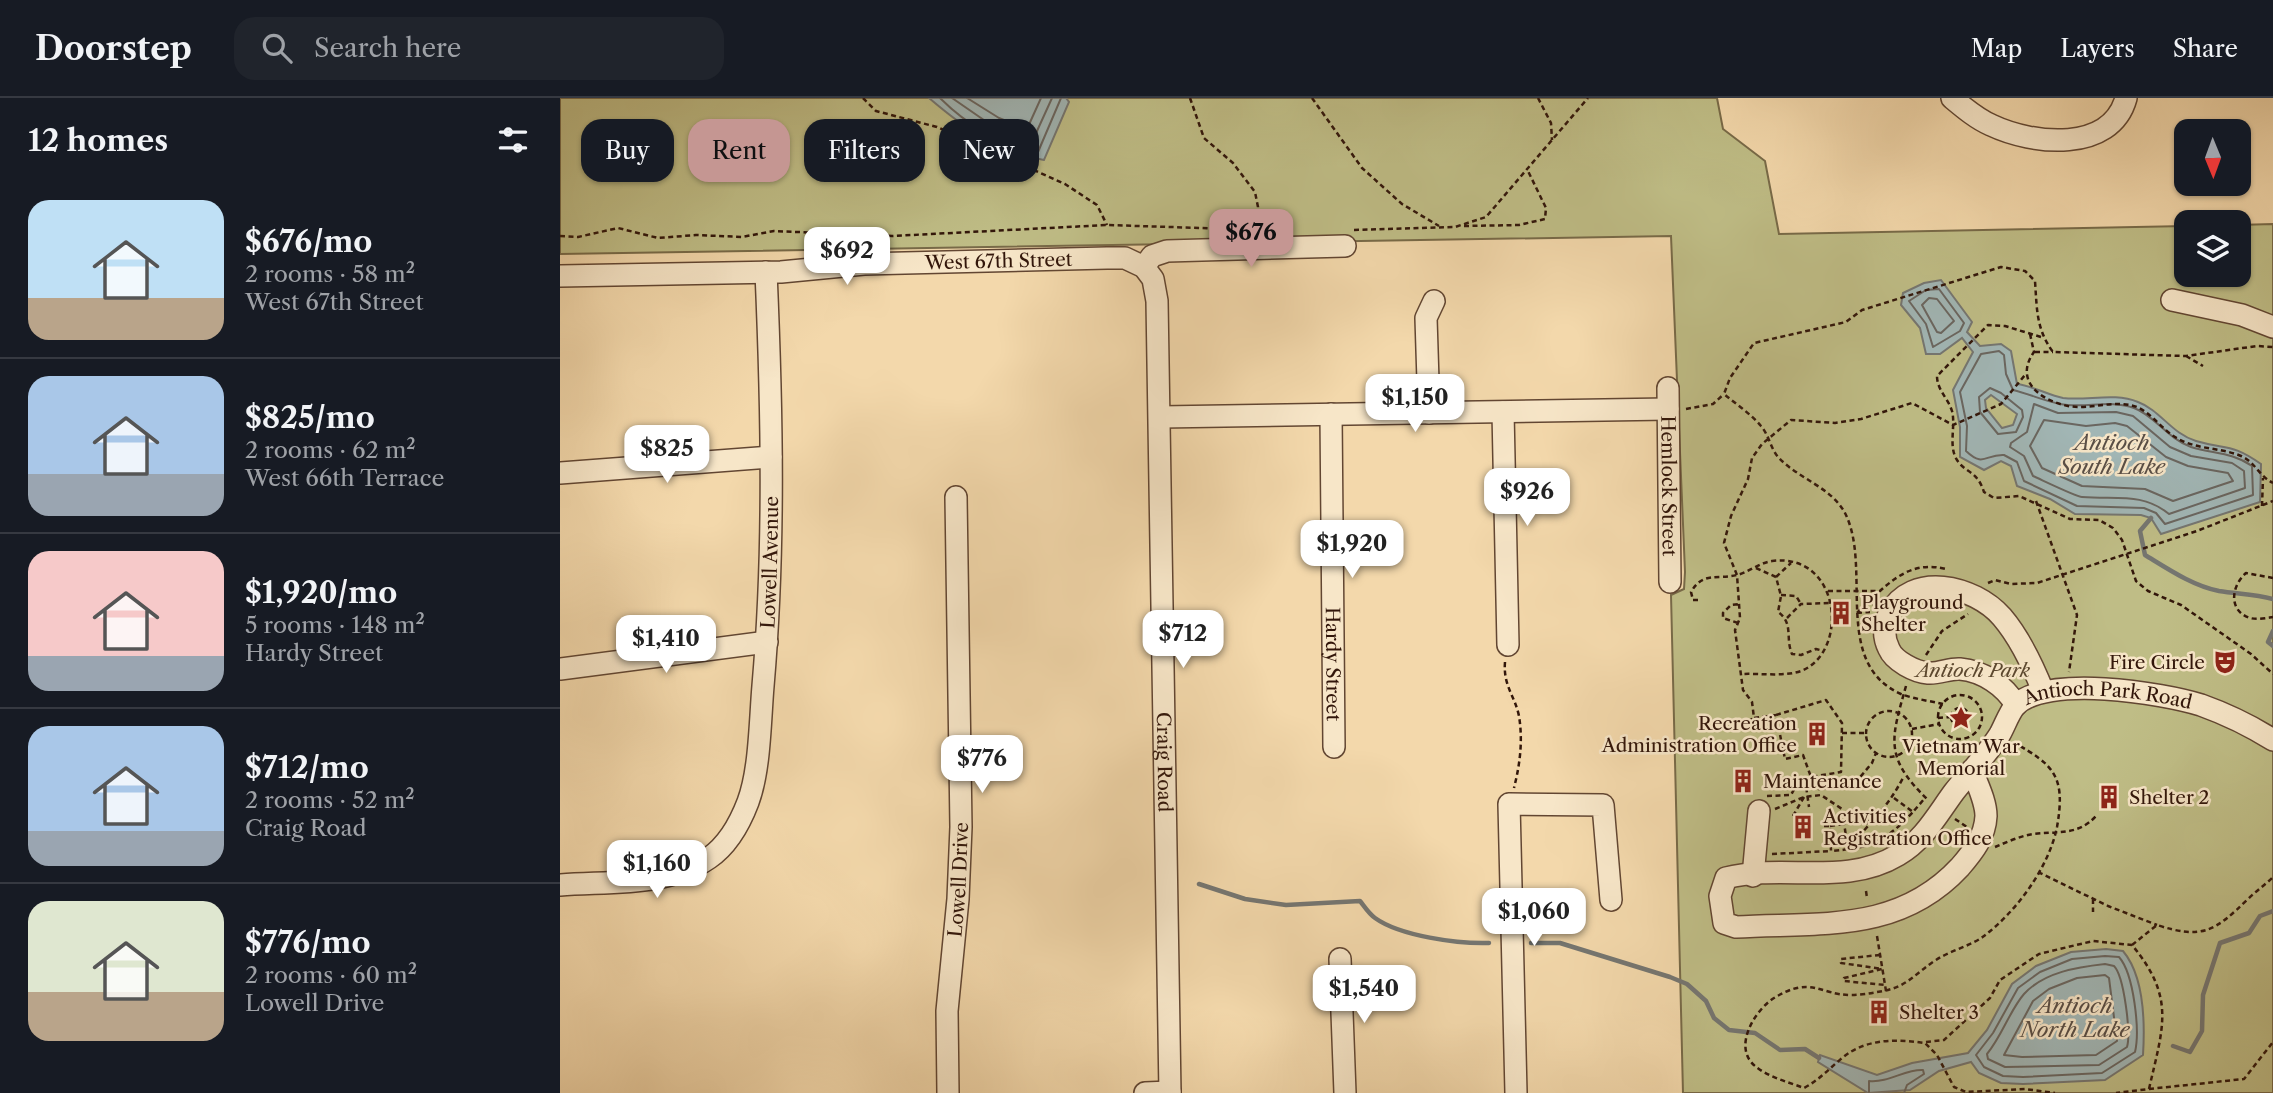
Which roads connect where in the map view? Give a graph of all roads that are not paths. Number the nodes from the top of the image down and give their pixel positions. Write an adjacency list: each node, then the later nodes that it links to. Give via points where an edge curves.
1 (1952, 98): 2 (street, via 1989,124 2028,136 2080,138 2112,125)
2 (2126, 98)
3 (1348, 238): 4 (street, via 1167,251 1152,256)
4 (1144, 267): 5 (street, West 67th Street, via 1125,258 864,264); 13 (street, Craig Road, via 1156,290)
5 (766, 272): 6 (street, West 67th Street); 14 (street, Lowell Avenue)
6 (560, 275)
7 (2172, 300): 9 (street, via 2242,315)
8 (1434, 301): 11 (street, via 1426,318)
9 (2273, 327)
10 (1503, 412): 11 (street); 17 (street, Hemlock Street, via 1668,399); 19 (street)
11 (1429, 413): 12 (street)
12 (1331, 414): 13 (street); 24 (street, Hardy Street)
13 (1161, 417): 33 (street, Craig Road)
14 (771, 457): 15 (street); 18 (street, Lowell Avenue)
15 (560, 473)
16 (956, 497): 31 (street, Lowell Drive, via 961,827 947,1011)
17 (1670, 582)
18 (767, 642): 20 (street); 28 (street, Lowell Avenue, via 749,800 723,845 710,858 670,876)
19 (1508, 645)
20 (560, 669)
21 (2043, 691): 22 (street, Antioch Park Road); 22 (street, via 2001,615 1948,587 1912,589 1900,597 1885,621 1884,638 1890,653 1928,673 1961,669 1987,677 2004,688); 23 (street, Antioch Park Road, via 2132,692 2201,705)
22 (2016, 705): 25 (street, Antioch Park Road)
23 (2273, 740)
24 (1334, 747)
25 (1972, 770): 27 (street, Antioch Park Road, via 1926,832 1884,863 1857,871); 27 (street, Antioch Park Road, via 1985,812 1981,837 1955,872 1908,907 1874,919 1728,926 1720,907 1723,883 1730,877)
26 (1765, 811): 27 (street)
27 (1753, 876)
28 (560, 885)
29 (1611, 900): 35 (street, via 1603,805 1509,804)
30 (1340, 959): 34 (street)
31 (948, 1093)
32 (1145, 1093): 33 (street)
33 (1170, 1093)
34 (1345, 1093)
35 (1516, 1093)

